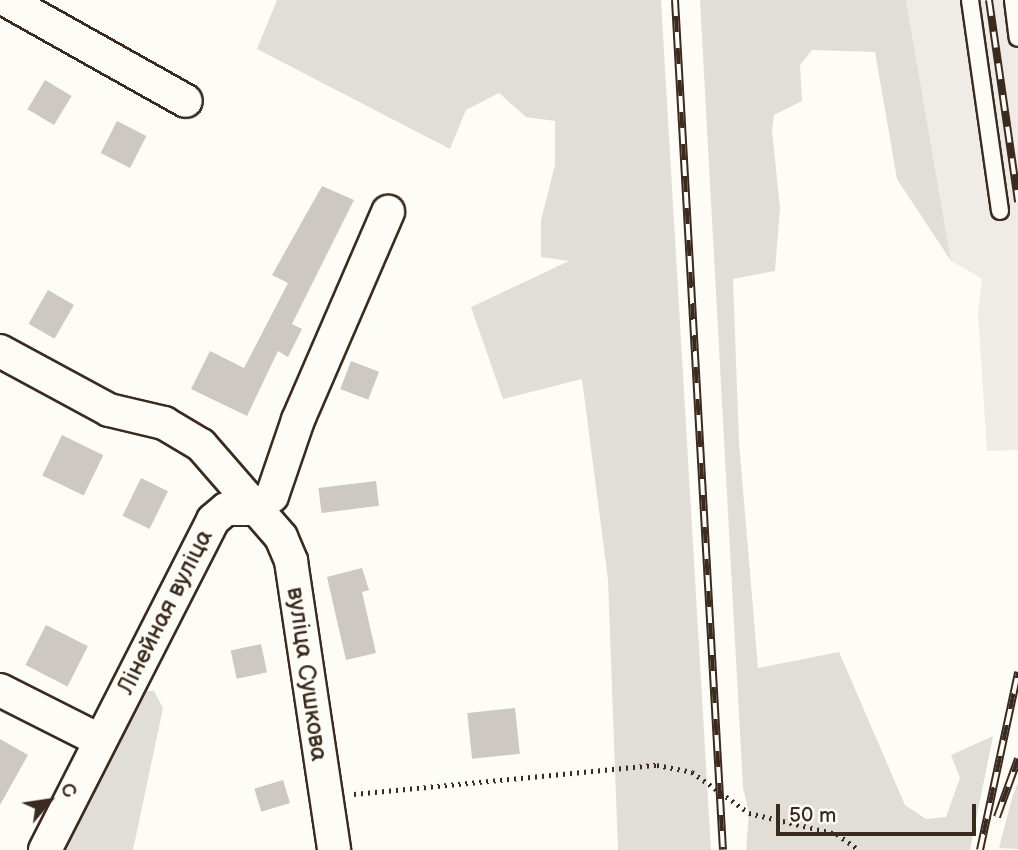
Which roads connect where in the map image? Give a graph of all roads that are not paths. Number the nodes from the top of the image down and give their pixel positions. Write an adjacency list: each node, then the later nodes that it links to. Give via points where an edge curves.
1 (6, 0): 5 (street)
2 (970, 0): 6 (lane)
3 (1013, 0): 4 (lane)
4 (1018, 38)
5 (186, 101)
6 (1000, 211)
7 (388, 212): 9 (street, via 298,420 272,496)
8 (0, 351): 9 (street, вуліца Сушкова, via 108,410 164,424 201,445)
9 (254, 509): 11 (street, Лінейная вуліца, via 226,509 213,520); 13 (street, вуліца Сушкова, via 281,537 291,561)
10 (0, 690): 11 (street)
11 (99, 740): 12 (street, Лінейная вуліца)
12 (45, 850)
13 (334, 850)

